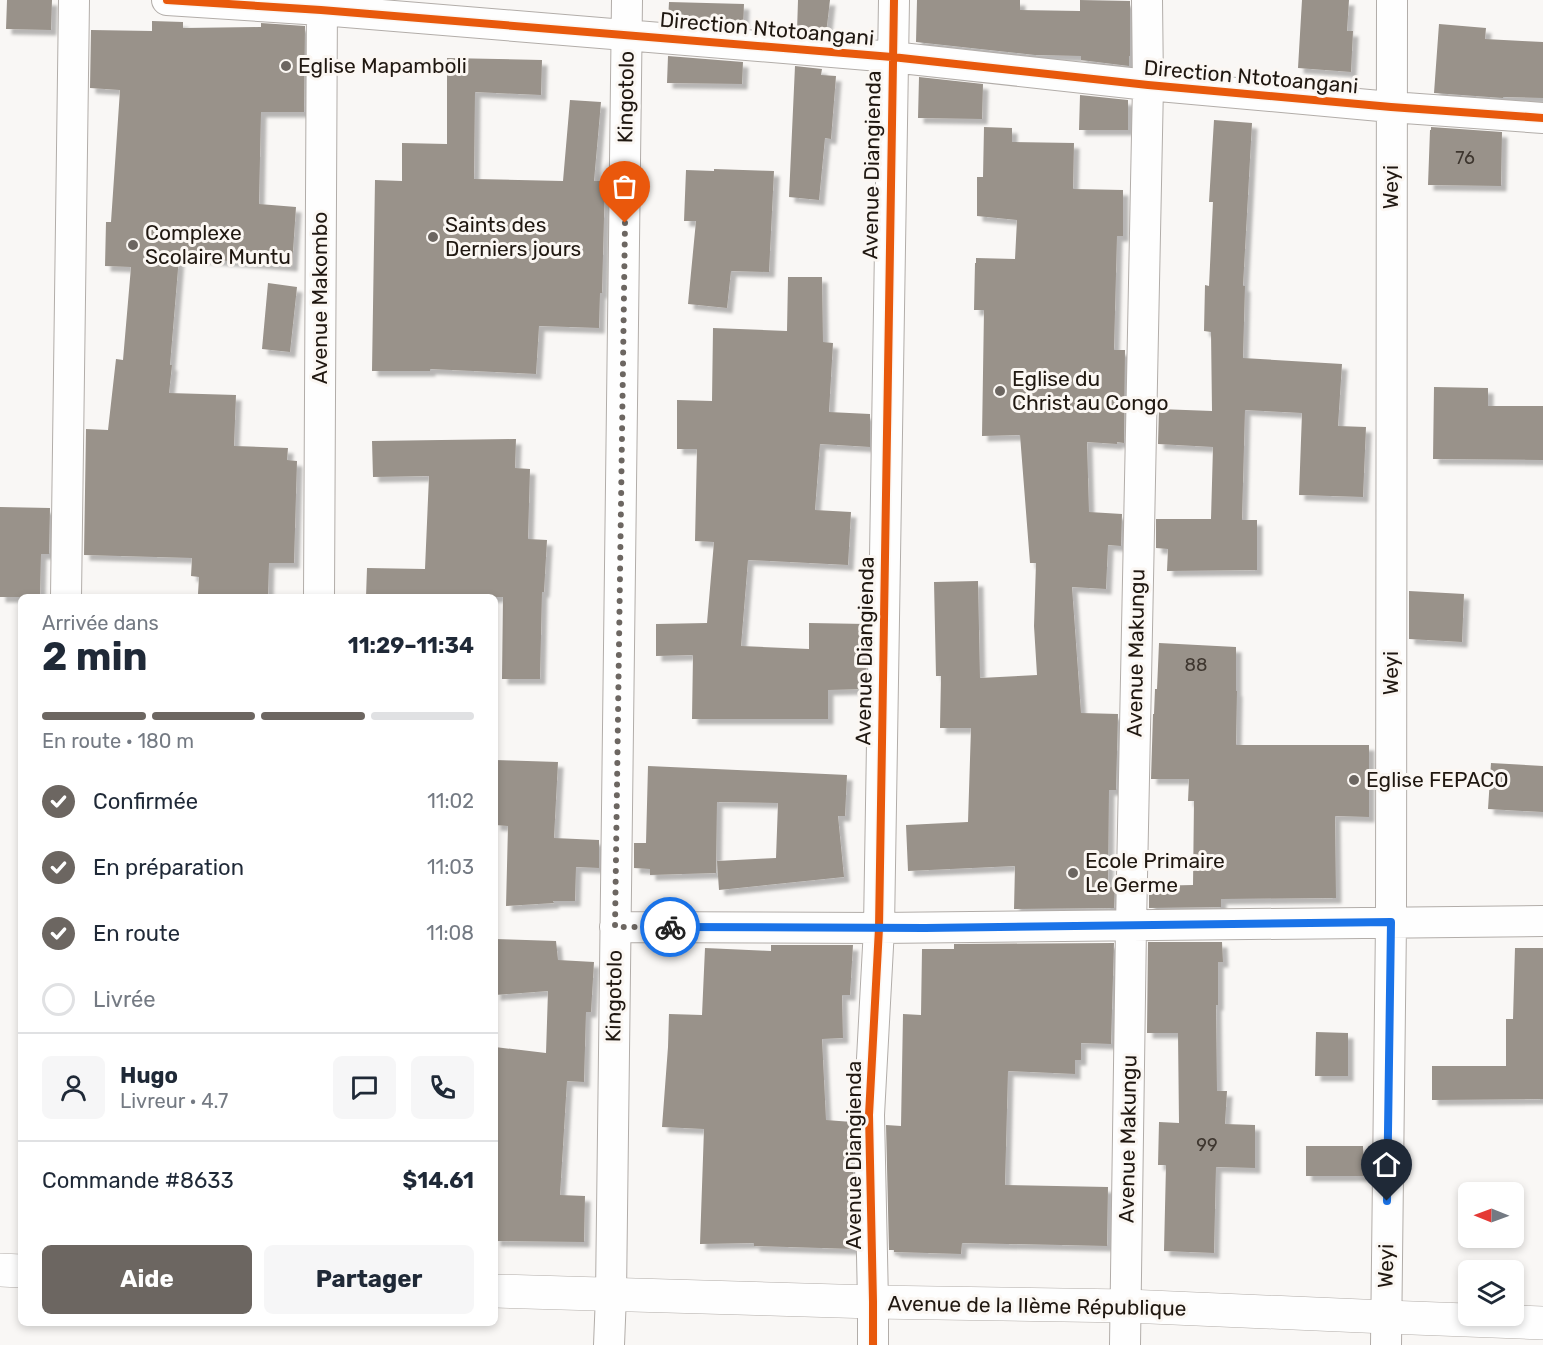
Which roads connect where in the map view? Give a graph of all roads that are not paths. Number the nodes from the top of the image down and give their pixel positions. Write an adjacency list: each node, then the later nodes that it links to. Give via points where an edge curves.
1 (74, 0): 13 (street)
2 (167, 0): 7 (street, Direction Ntotoangani)
3 (627, 0): 8 (street, Kingotolo)
4 (894, 0): 9 (street, Avenue Diangienda)
5 (1147, 0): 10 (street, Avenue Makungu)
6 (1392, 0): 11 (street, Weyi)
7 (321, 5): 8 (street, Direction Ntotoangani); 14 (street, Avenue Makombo)
8 (627, 35): 9 (street, Direction Ntotoangani); 18 (street, Kingotolo)
9 (892, 57): 10 (street, Direction Ntotoangani); 19 (street, Avenue Diangienda)
10 (1148, 85): 11 (street, Direction Ntotoangani); 17 (street, Avenue Makungu)
11 (1391, 107): 12 (street, Direction Ntotoangani); 16 (street, Weyi)
12 (1543, 118)
13 (66, 594)
14 (319, 594)
15 (1543, 921): 16 (street)
16 (1391, 922): 17 (street); 27 (street, Weyi)
17 (1131, 926): 19 (street); 25 (street, Avenue Makungu)
18 (615, 927): 19 (street); 23 (street, Kingotolo)
19 (879, 928): 24 (street, Avenue Diangienda, via 869,1115)
20 (0, 1270): 21 (street)
21 (18, 1271)
22 (498, 1291): 23 (street, Avenue de la IIème République)
23 (611, 1295): 24 (street, Avenue de la IIème République); 28 (street, Kingotolo)
24 (873, 1302): 25 (street, Avenue de la IIème République); 29 (street, Avenue Diangienda)
25 (1126, 1305): 27 (street, Avenue de la IIème République); 30 (street, Avenue Makungu)
26 (1543, 1323): 27 (street, Avenue de la IIème République)
27 (1386, 1331)
28 (609, 1345)
29 (873, 1345)
30 (1125, 1345)

